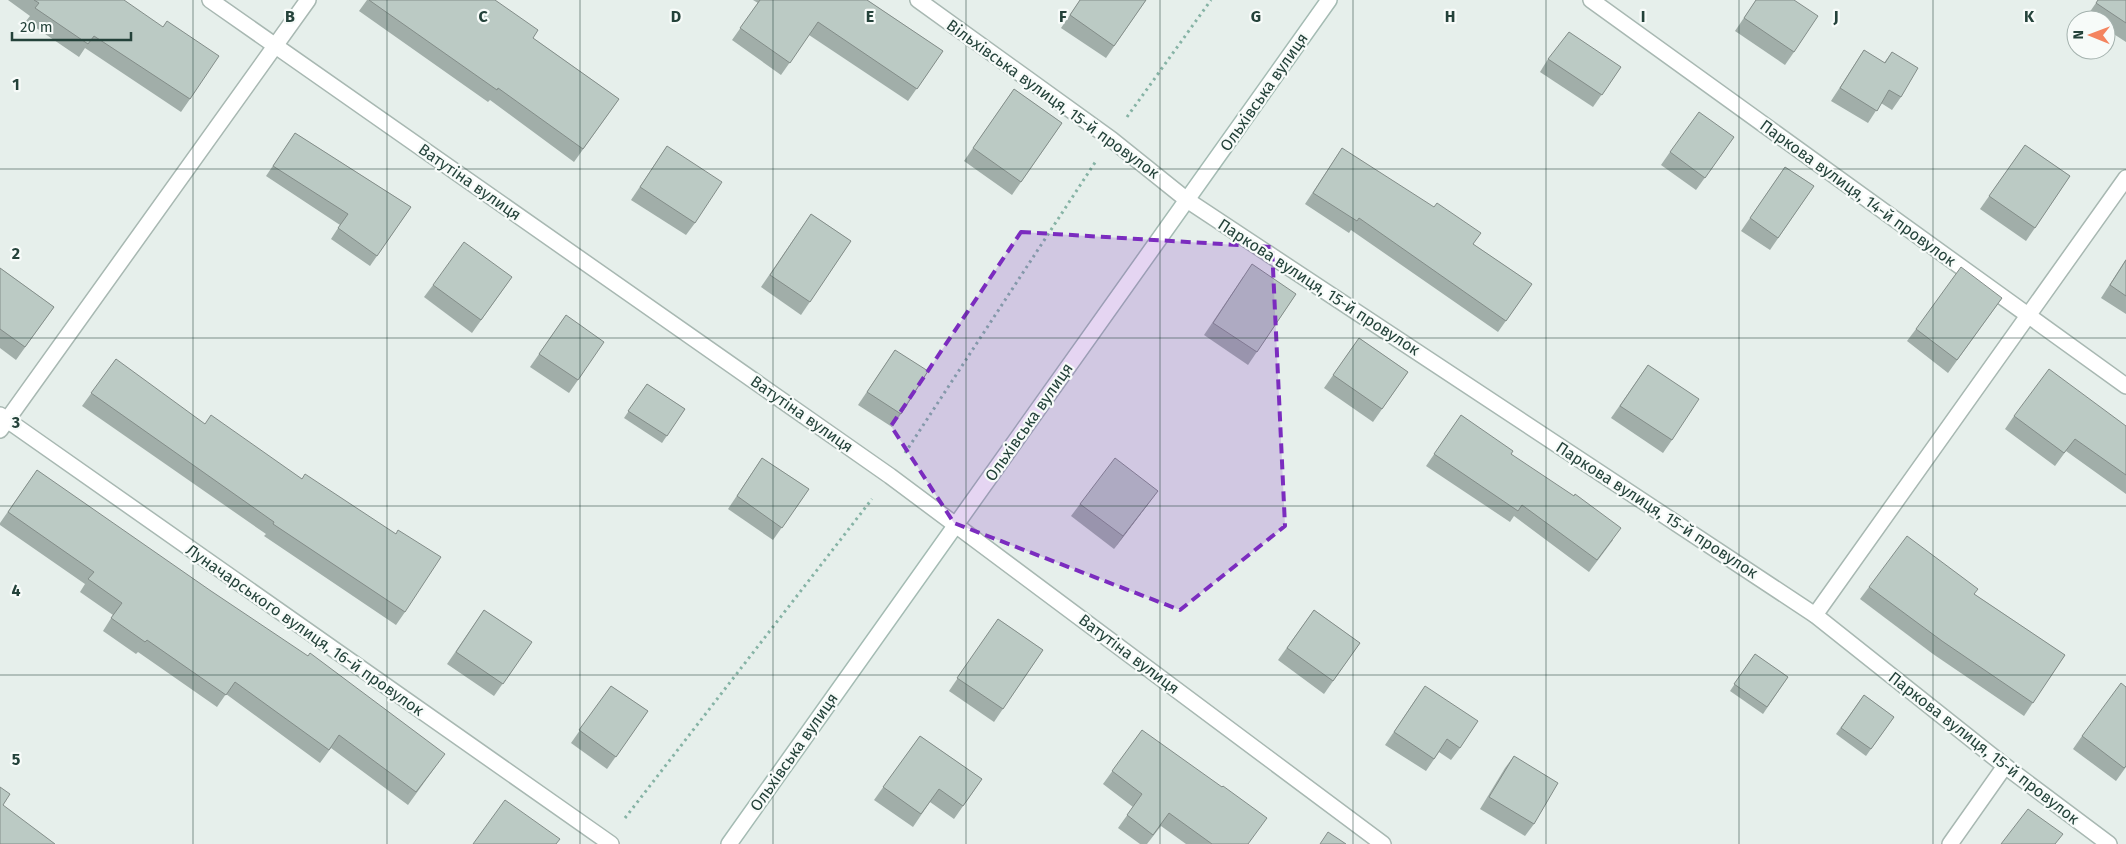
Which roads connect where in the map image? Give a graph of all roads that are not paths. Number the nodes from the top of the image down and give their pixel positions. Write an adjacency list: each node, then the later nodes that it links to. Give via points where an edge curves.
1 (210, 0): 6 (street, Ватутіна вулиця)
2 (308, 0): 6 (street)
3 (918, 0): 8 (street, Вільхівська вулиця, 15-й провулок, via 1111,139)
4 (1330, 0): 8 (street, Ольхівська вулиця)
5 (1591, 0): 9 (street, Паркова вулиця, 14-й провулок)
6 (277, 47): 11 (street); 12 (street, Ватутіна вулиця)
7 (2126, 178): 9 (street)
8 (1187, 200): 12 (street, Ольхівська вулиця); 13 (street, Паркова вулиця, 15-й провулок)
9 (2028, 316): 10 (street, Паркова вулиця, 14-й провулок); 13 (street)
10 (2126, 386)
11 (3, 422): 15 (street, Луначарського вулиця, 16-й провулок)
12 (956, 524): 16 (street, Ольхівська вулиця); 17 (street, Ватутіна вулиця)
13 (1814, 615): 14 (street, Паркова вулиця, 15-й провулок)
14 (2005, 766): 18 (street); 19 (street, Паркова вулиця, 15-й провулок)
15 (609, 843)
16 (729, 844)
17 (1383, 844)
18 (1950, 844)
19 (2109, 844)

